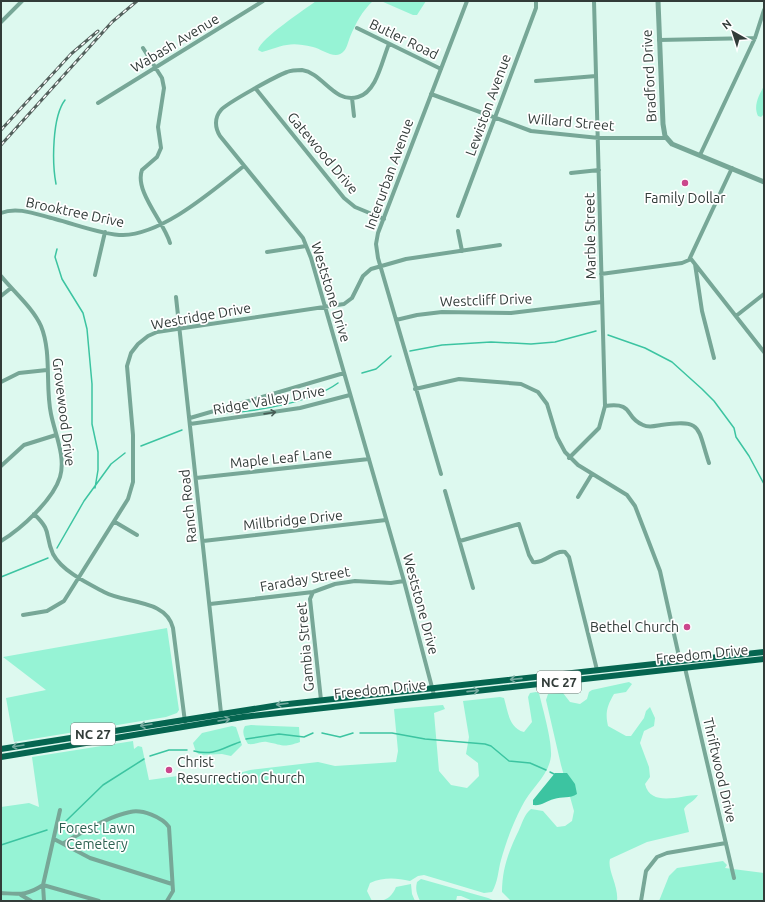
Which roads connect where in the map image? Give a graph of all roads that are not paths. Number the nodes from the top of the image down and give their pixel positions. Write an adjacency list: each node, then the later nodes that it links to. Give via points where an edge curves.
1 (22, 1): 8 (street)
2 (263, 1): 14 (street, Wabash Avenue)
3 (467, 1): 15 (street, Interurban Avenue)
4 (536, 1): 23 (street, Lewiston Avenue, via 536,8)
5 (594, 1): 16 (street, Marble Street)
6 (658, 1): 11 (street, Bradford Drive)
7 (764, 10): 10 (street)
8 (1, 22)
9 (357, 28): 12 (street, Butler Road)
10 (755, 38): 11 (street); 26 (street)
11 (659, 40): 25 (street, Bradford Drive, via 662,113)
12 (389, 44): 15 (street, Butler Road); 20 (street, via 371,88 363,95)
13 (143, 48): 14 (street)
14 (156, 68): 21 (street, Wabash Avenue); 35 (street, via 164,88 158,127 161,148 157,157 142,170 140,180 141,187)
15 (441, 70): 19 (street, Interurban Avenue)
16 (596, 76): 17 (street); 24 (street, Marble Street)
17 (536, 81)
18 (256, 89): 20 (street, Weststone Drive, via 288,71 303,70 337,94); 27 (street, Weststone Drive, via 219,112 216,123 220,136); 34 (street, Gatewood Drive, via 344,198 355,207)
19 (431, 94): 23 (street, Willard Street); 34 (street, Interurban Avenue)
20 (352, 98): 22 (street)
21 (98, 103)
22 (354, 116)
23 (495, 119): 24 (street, Willard Street, via 531,131); 33 (street, Lewiston Avenue)
24 (599, 138): 25 (street, Willard Street); 29 (street, Marble Street)
25 (666, 138): 26 (street, Bradford Drive, via 672,144)
26 (700, 155): 28 (street, Bradford Drive)
27 (244, 166): 35 (street, Brooktree Drive, via 194,205); 40 (street, Weststone Drive)
28 (732, 168): 31 (street, Bradford Drive); 43 (street)
29 (599, 170): 30 (street); 46 (street, Marble Street)
30 (571, 173)
31 (764, 182)
32 (1, 213): 36 (street, Brooktree Drive, via 20,210)
33 (458, 216)
34 (384, 218): 45 (street, Interurban Avenue, via 376,244)
35 (161, 223): 36 (street, Brooktree Drive, via 134,234); 38 (street)
36 (105, 232): 47 (street)
37 (458, 232): 41 (street)
38 (170, 243)
39 (500, 245): 41 (street, Westridge Drive)
40 (306, 246): 42 (street); 54 (street, Weststone Drive)
41 (462, 251): 45 (street, Westridge Drive, via 406,259)
42 (267, 252)
43 (691, 259): 44 (street); 46 (street, via 682,264)
44 (695, 264): 55 (street); 59 (street, via 702,311)
45 (380, 266): 54 (street, Westridge Drive, via 363,276 350,301); 56 (street, Interurban Avenue)
46 (601, 274): 53 (street, Marble Street)
47 (95, 275)
48 (1, 276): 49 (street, Grovewood Drive)
49 (11, 288): 51 (street); 60 (street, Grovewood Drive, via 35,316 40,326 44,338)
50 (764, 294): 55 (street)
51 (1, 296)
52 (176, 297): 57 (street, Ranch Road)
53 (602, 302): 56 (street, Westcliff Drive, via 511,313 442,312); 65 (street, Marble Street)
54 (326, 307): 57 (street, Westridge Drive); 61 (street, Weststone Drive)
55 (736, 316): 58 (street)
56 (396, 320): 63 (street, Interurban Avenue)
57 (179, 328): 66 (street, Ranch Road); 80 (street, Westridge Drive, via 148,336 138,344 129,358 127,372 133,435 132,482 128,500)
58 (764, 352)
59 (714, 358)
60 (47, 370): 62 (street, via 19,373); 68 (street, Grovewood Drive, via 49,400)
61 (344, 373): 64 (street, Weststone Drive); 66 (street, Ridge Valley Drive)
62 (1, 382)
63 (415, 389): 69 (street, via 459,379 526,385 535,389 549,409 560,444); 73 (street, Interurban Avenue)
64 (350, 395): 67 (street, Ridge Valley Drive, one-way to 64, via 300,408); 70 (street, Weststone Drive)
65 (605, 406): 69 (street, Marble Street, via 599,428); 71 (street, via 617,404 625,407 637,422 645,426 683,422 692,424 698,430)
66 (190, 418): 67 (street, Ranch Road)
67 (190, 424): 75 (street, Ranch Road)
68 (56, 435): 72 (street, via 24,445); 78 (street, Grovewood Drive, via 62,460 61,475 56,486)
69 (569, 458): 74 (street)
70 (369, 459): 75 (street, Maple Leaf Lane); 79 (street, Weststone Drive)
71 (709, 463)
72 (1, 466)
73 (441, 474)
74 (592, 474): 77 (street); 94 (street, via 627,495 635,506 660,571)
75 (196, 478): 83 (street, Ranch Road)
76 (445, 491): 84 (street)
77 (578, 498)
78 (34, 514): 82 (street, Grovewood Drive, via 24,525); 85 (street, via 46,527 51,549 57,559)
79 (386, 520): 83 (street, Millbridge Drive); 86 (street, Weststone Drive)
80 (115, 522): 81 (street); 85 (street, Westridge Drive)
81 (137, 535)
82 (1, 541)
83 (203, 541): 89 (street, Ranch Road)
84 (460, 541): 87 (street); 96 (street, via 519,524 528,555 533,562 565,552 568,555)
85 (80, 578): 90 (street, Westridge Drive, via 61,605 47,611); 102 (street, via 109,594 158,608 169,617 173,628)
86 (404, 581): 88 (street, Faraday Street, via 354,581 326,586); 98 (street, Weststone Drive)
87 (473, 588)
88 (313, 592): 89 (street, Faraday Street); 100 (street, Gambia Street, via 310,599)
89 (210, 604): 101 (street, Ranch Road)
90 (23, 615)
91 (764, 652): 92 (main road, Freedom Drive / NC 27)
92 (751, 653): 94 (main road, Freedom Drive / NC 27); 95 (main road, via 748,656 692,663)
93 (764, 660): 95 (main road, Freedom Drive / NC 27)
94 (680, 661): 96 (main road, Freedom Drive / NC 27); 97 (main road, via 672,666 617,672)
95 (685, 668): 97 (main road, Freedom Drive / NC 27); 111 (street, Thriftwood Drive)
96 (597, 670): 98 (main road, Freedom Drive / NC 27, one-way to 98)
97 (605, 677): 99 (main road, Freedom Drive / NC 27, one-way to 97)
98 (432, 688): 99 (street, Weststone Drive); 100 (main road, Freedom Drive / NC 27)
99 (434, 695): 103 (main road, Freedom Drive / NC 27, one-way to 99)
100 (321, 700): 101 (main road, Freedom Drive / NC 27, one-way to 101)
101 (221, 713): 102 (main road, Freedom Drive / NC 27)
102 (184, 719): 103 (street); 104 (main road, Freedom Drive / NC 27, one-way to 104)
103 (185, 726): 106 (main road, Freedom Drive / NC 27)
104 (94, 734): 105 (main road, Freedom Drive / NC 27, one-way to 105); 106 (main road, via 76,741 46,746)
105 (1, 749)
106 (42, 750): 107 (main road, Freedom Drive / NC 27)
107 (1, 757)
108 (60, 810): 109 (street)
109 (54, 839): 110 (street); 114 (street)
110 (64, 843): 113 (street, via 90,858); 113 (street, via 78,834 130,812 154,816 165,821 169,827)
111 (726, 843): 112 (street, Thriftwood Drive); 121 (street, via 667,852 657,856 646,871)
112 (734, 878)
113 (172, 884): 120 (street, via 173,891)
114 (43, 886): 116 (street); 118 (street); 119 (street)
115 (1, 893): 116 (street)
116 (21, 895): 117 (street)
117 (31, 901)
118 (44, 901)
119 (98, 901)
120 (167, 901)
121 (641, 901)

